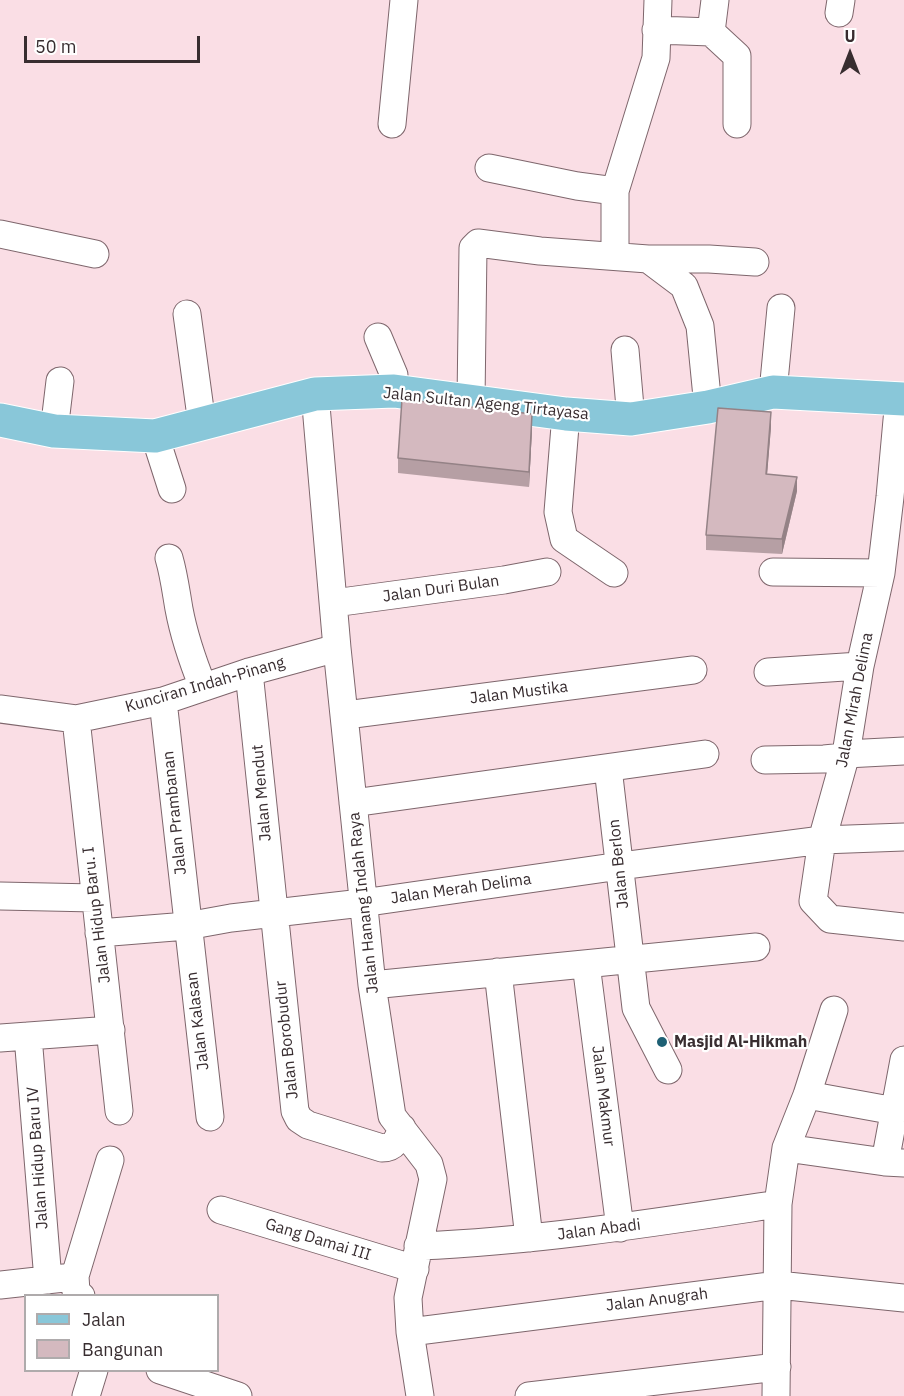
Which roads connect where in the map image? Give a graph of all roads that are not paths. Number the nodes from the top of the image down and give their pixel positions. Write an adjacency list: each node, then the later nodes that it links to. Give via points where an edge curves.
1 (404, 0): 6 (street)
2 (658, 0): 4 (street)
3 (715, 0): 5 (street)
4 (656, 30): 5 (street); 9 (street, via 656,58)
5 (711, 32): 7 (street, via 737,56)
6 (392, 124)
7 (737, 124)
8 (489, 168): 9 (street)
9 (615, 191): 12 (street)
10 (0, 234): 11 (street)
11 (95, 254)
12 (615, 256): 13 (street); 24 (street, via 474,245)
13 (648, 259): 14 (street); 25 (street, via 684,286 700,326)
14 (755, 262)
15 (782, 309): 21 (street)
16 (188, 314): 29 (street)
17 (378, 337): 20 (street, via 394,375)
18 (625, 350): 27 (street)
19 (60, 381): 30 (street)
20 (394, 391): 22 (main road, Jalan Sultan Ageng Tirtayasa); 24 (main road, Jalan Sultan Ageng Tirtayasa)
21 (773, 392): 23 (main road, Jalan Sultan Ageng Tirtayasa); 25 (main road, Jalan Sultan Ageng Tirtayasa)
22 (298, 398): 29 (main road, Jalan Sultan Ageng Tirtayasa); 38 (street, Jalan Hanang Indah Raya)
23 (901, 399): 37 (street, Jalan Mirah Delima)
24 (471, 401): 26 (main road, Jalan Sultan Ageng Tirtayasa)
25 (708, 407): 27 (main road, Jalan Sultan Ageng Tirtayasa)
26 (566, 414): 27 (main road, Jalan Sultan Ageng Tirtayasa); 36 (street, via 558,512 564,539)
27 (631, 419)
28 (0, 420): 30 (main road, Jalan Sultan Ageng Tirtayasa)
29 (202, 424): 31 (main road, Jalan Sultan Ageng Tirtayasa)
30 (54, 431): 31 (main road, Jalan Sultan Ageng Tirtayasa)
31 (155, 436): 32 (street)
32 (172, 489)
33 (169, 558): 44 (street, via 188,648)
34 (547, 572): 38 (street, Jalan Duri Bulan)
35 (773, 572): 37 (street)
36 (614, 573)
37 (881, 573): 40 (street, Jalan Mirah Delima)
38 (334, 603): 39 (street, Jalan Hanang Indah Raya)
39 (337, 648): 42 (street, Kunciran Indah-Pinang); 47 (street, Jalan Hanang Indah Raya)
40 (860, 666): 43 (street); 51 (street, Jalan Mirah Delima)
41 (693, 670): 47 (street, Jalan Mustika)
42 (249, 672): 44 (street, Kunciran Indah-Pinang); 61 (street, Jalan Mendut)
43 (768, 672)
44 (202, 687): 45 (street, Kunciran Indah-Pinang)
45 (163, 701): 48 (street, Kunciran Indah-Pinang); 62 (street, Jalan Prambanan)
46 (0, 709): 48 (street, Kunciran Indah-Pinang)
47 (346, 715): 54 (street, Jalan Hanang Indah Raya)
48 (76, 719): 59 (street, Jalan Hidup Baru. I)
49 (904, 751): 51 (street)
50 (705, 754): 53 (street)
51 (845, 756): 52 (street); 56 (street, Jalan Mirah Delima)
52 (765, 760)
53 (608, 768): 54 (street); 57 (street, Jalan Berlon)
54 (353, 804): 60 (street, Jalan Hanang Indah Raya)
55 (904, 837): 56 (street, Jalan Merah Delima)
56 (822, 840): 57 (street, Jalan Merah Delima); 63 (street, Jalan Mirah Delima, via 813,901 824,913 830,919)
57 (620, 866): 60 (street, Jalan Merah Delima); 66 (street, Jalan Berlon)
58 (0, 896): 59 (street)
59 (94, 898): 64 (street, Jalan Hidup Baru. I)
60 (362, 903): 61 (street, Jalan Merah Delima); 69 (street, Jalan Hanang Indah Raya)
61 (274, 913): 62 (street, Jalan Merah Delima); 80 (street, Jalan Borobudur, via 295,1111 299,1119 382,1148 395,1144)
62 (188, 926): 64 (street, Jalan Merah Delima); 79 (street, Jalan Kalasan)
63 (904, 927)
64 (99, 933): 71 (street, Jalan Hidup Baru. I)
65 (756, 947): 66 (street)
66 (629, 960): 67 (street); 75 (street, Jalan Berlon, via 636,1008)
67 (586, 964): 68 (street); 86 (street, Jalan Makmur)
68 (498, 972): 69 (street); 87 (street)
69 (372, 985): 80 (street, Jalan Hanang Indah Raya, via 392,1116)
70 (834, 1010): 76 (street)
71 (111, 1030): 72 (street); 77 (street, Jalan Hidup Baru. I)
72 (28, 1035): 73 (street); 89 (street, Jalan Hidup Baru IV)
73 (0, 1038)
74 (904, 1060): 78 (street)
75 (668, 1070)
76 (807, 1095): 78 (street); 81 (street)
77 (118, 1111)
78 (895, 1111): 83 (street)
79 (210, 1117)
80 (402, 1128): 88 (street, Jalan Hanang Indah Raya, via 429,1164 433,1179)
81 (786, 1148): 83 (street); 84 (street)
82 (110, 1160): 92 (street)
83 (894, 1163)
84 (778, 1204): 86 (street, Jalan Abadi); 91 (street)
85 (221, 1210): 88 (street, Gang Damai III)
86 (620, 1228): 87 (street, Jalan Abadi)
87 (529, 1238): 88 (street, Jalan Abadi)
88 (417, 1257): 94 (street, Jalan Hanang Indah Raya, via 408,1298)
89 (48, 1280): 90 (street); 92 (street)
90 (0, 1285)
91 (778, 1285): 93 (street, Jalan Anugrah); 94 (street, Jalan Anugrah); 95 (street)
92 (78, 1286)
93 (904, 1298)
94 (410, 1332): 100 (street, Jalan Hanang Indah Raya)
95 (777, 1367): 101 (street); 102 (street)
96 (94, 1372): 98 (street)
97 (163, 1372): 99 (street)
98 (86, 1396)
99 (238, 1396)
100 (420, 1396)
101 (529, 1396)
102 (776, 1396)

